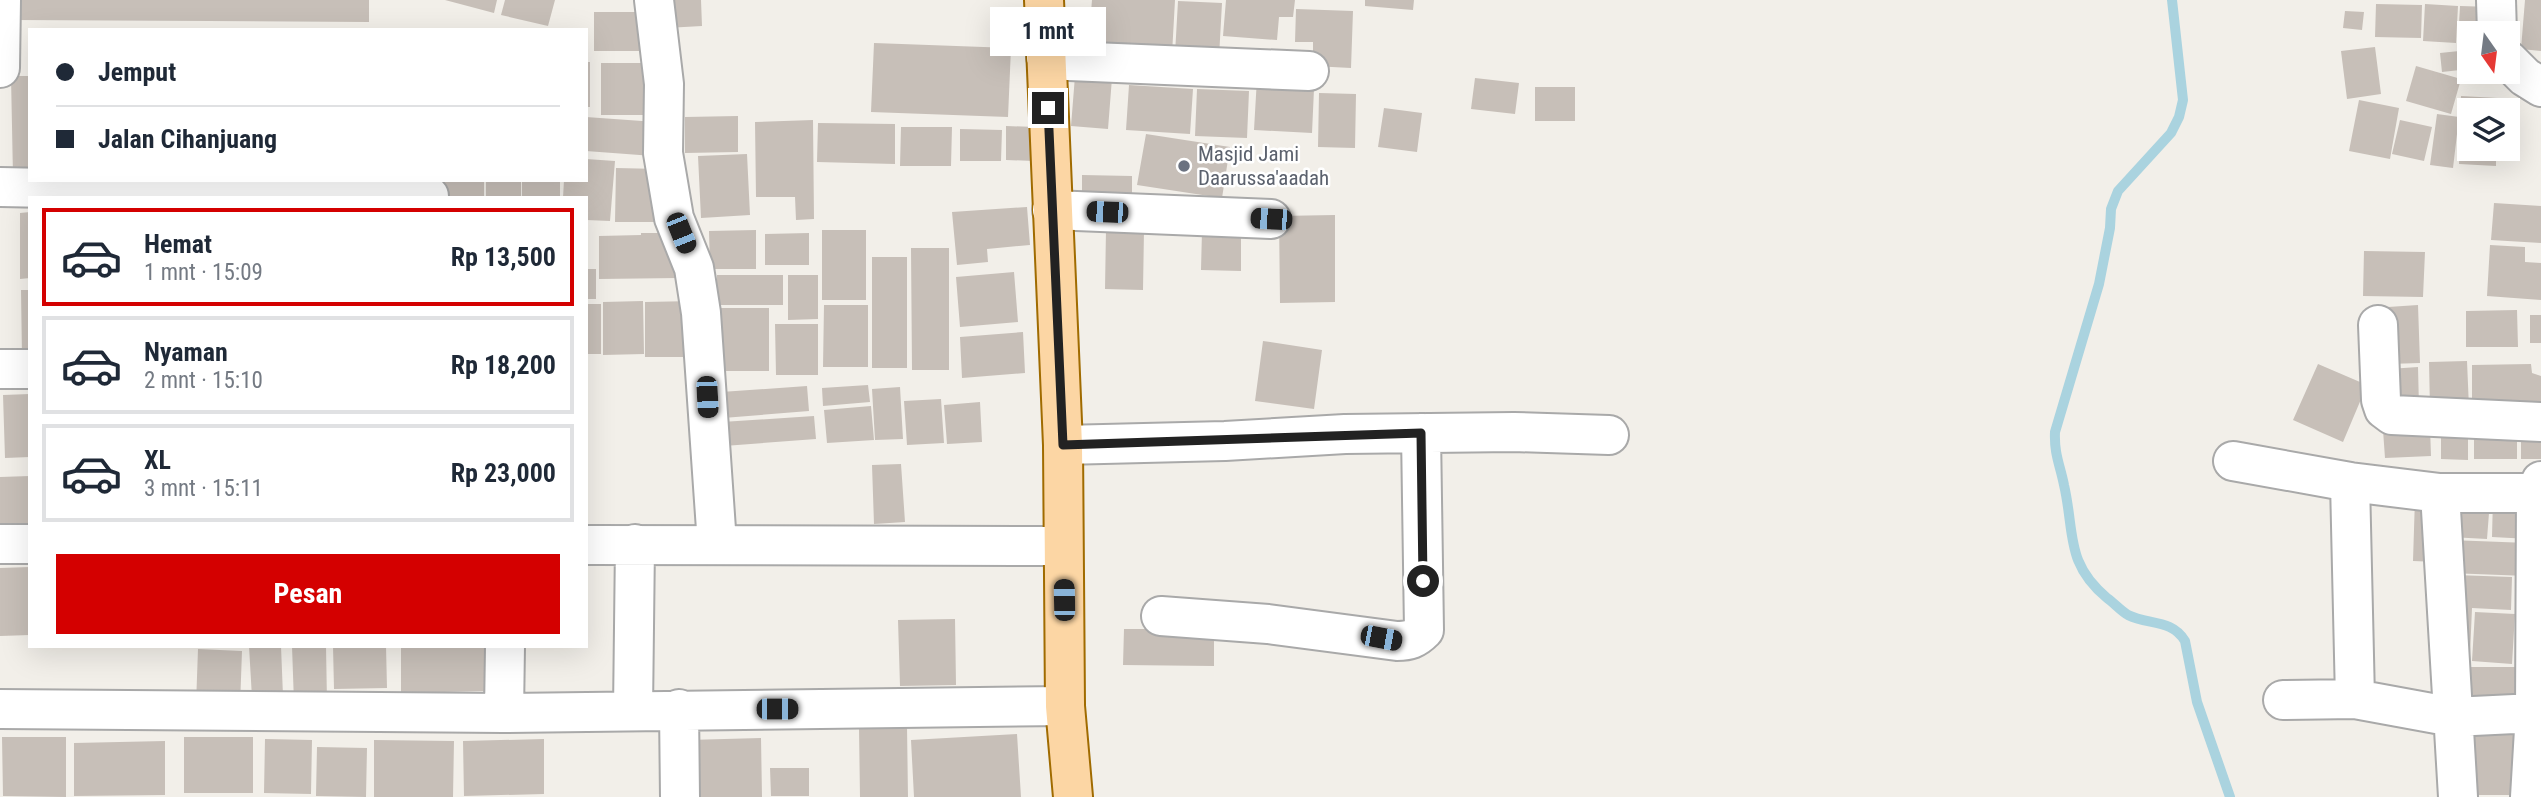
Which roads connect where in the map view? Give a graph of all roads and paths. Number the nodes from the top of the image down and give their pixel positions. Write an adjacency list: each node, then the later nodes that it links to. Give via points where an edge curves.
1 (1, 0): 6 (street)
2 (654, 0): 31 (street, via 664,84 663,153 674,218 694,268 701,313)
3 (1044, 0): 8 (main road)
4 (2496, 0): 5 (street)
5 (2497, 21)
6 (0, 35): 7 (street); 9 (street)
7 (28, 35)
8 (1046, 57): 10 (street); 15 (main road)
9 (0, 68)
10 (1309, 71)
11 (2520, 72): 12 (street)
12 (2541, 87)
13 (0, 187): 14 (street)
14 (429, 191)
15 (1052, 210): 16 (street); 23 (main road)
16 (1271, 219)
17 (2378, 325): 20 (street, via 2381,400 2392,415)
18 (0, 369): 19 (street)
19 (28, 369)
20 (2541, 422)
21 (1421, 433): 22 (street); 23 (street); 35 (street, via 1424,630 1417,637 1396,641)
22 (1609, 435)
23 (1063, 445): 33 (main road)
24 (2233, 461): 25 (street)
25 (2350, 482): 27 (street); 37 (street)
26 (2538, 487): 27 (street); 34 (street)
27 (2440, 493): 45 (street)
28 (0, 544): 29 (street)
29 (28, 544)
30 (635, 544): 31 (street); 32 (street); 42 (street)
31 (717, 544): 33 (street)
32 (588, 545)
33 (1063, 546): 39 (main road)
34 (2538, 612): 44 (street)
35 (1161, 615)
36 (505, 648): 43 (street)
37 (2355, 698): 38 (street); 45 (street)
38 (2283, 700)
39 (1065, 706): 41 (street); 47 (main road)
40 (0, 709): 43 (street)
41 (680, 709): 42 (street); 46 (street)
42 (634, 710): 43 (street)
43 (504, 713)
44 (2535, 713): 45 (street); 49 (street)
45 (2452, 717): 48 (street)
46 (680, 797)
47 (1073, 797)
48 (2458, 797)
49 (2530, 797)

